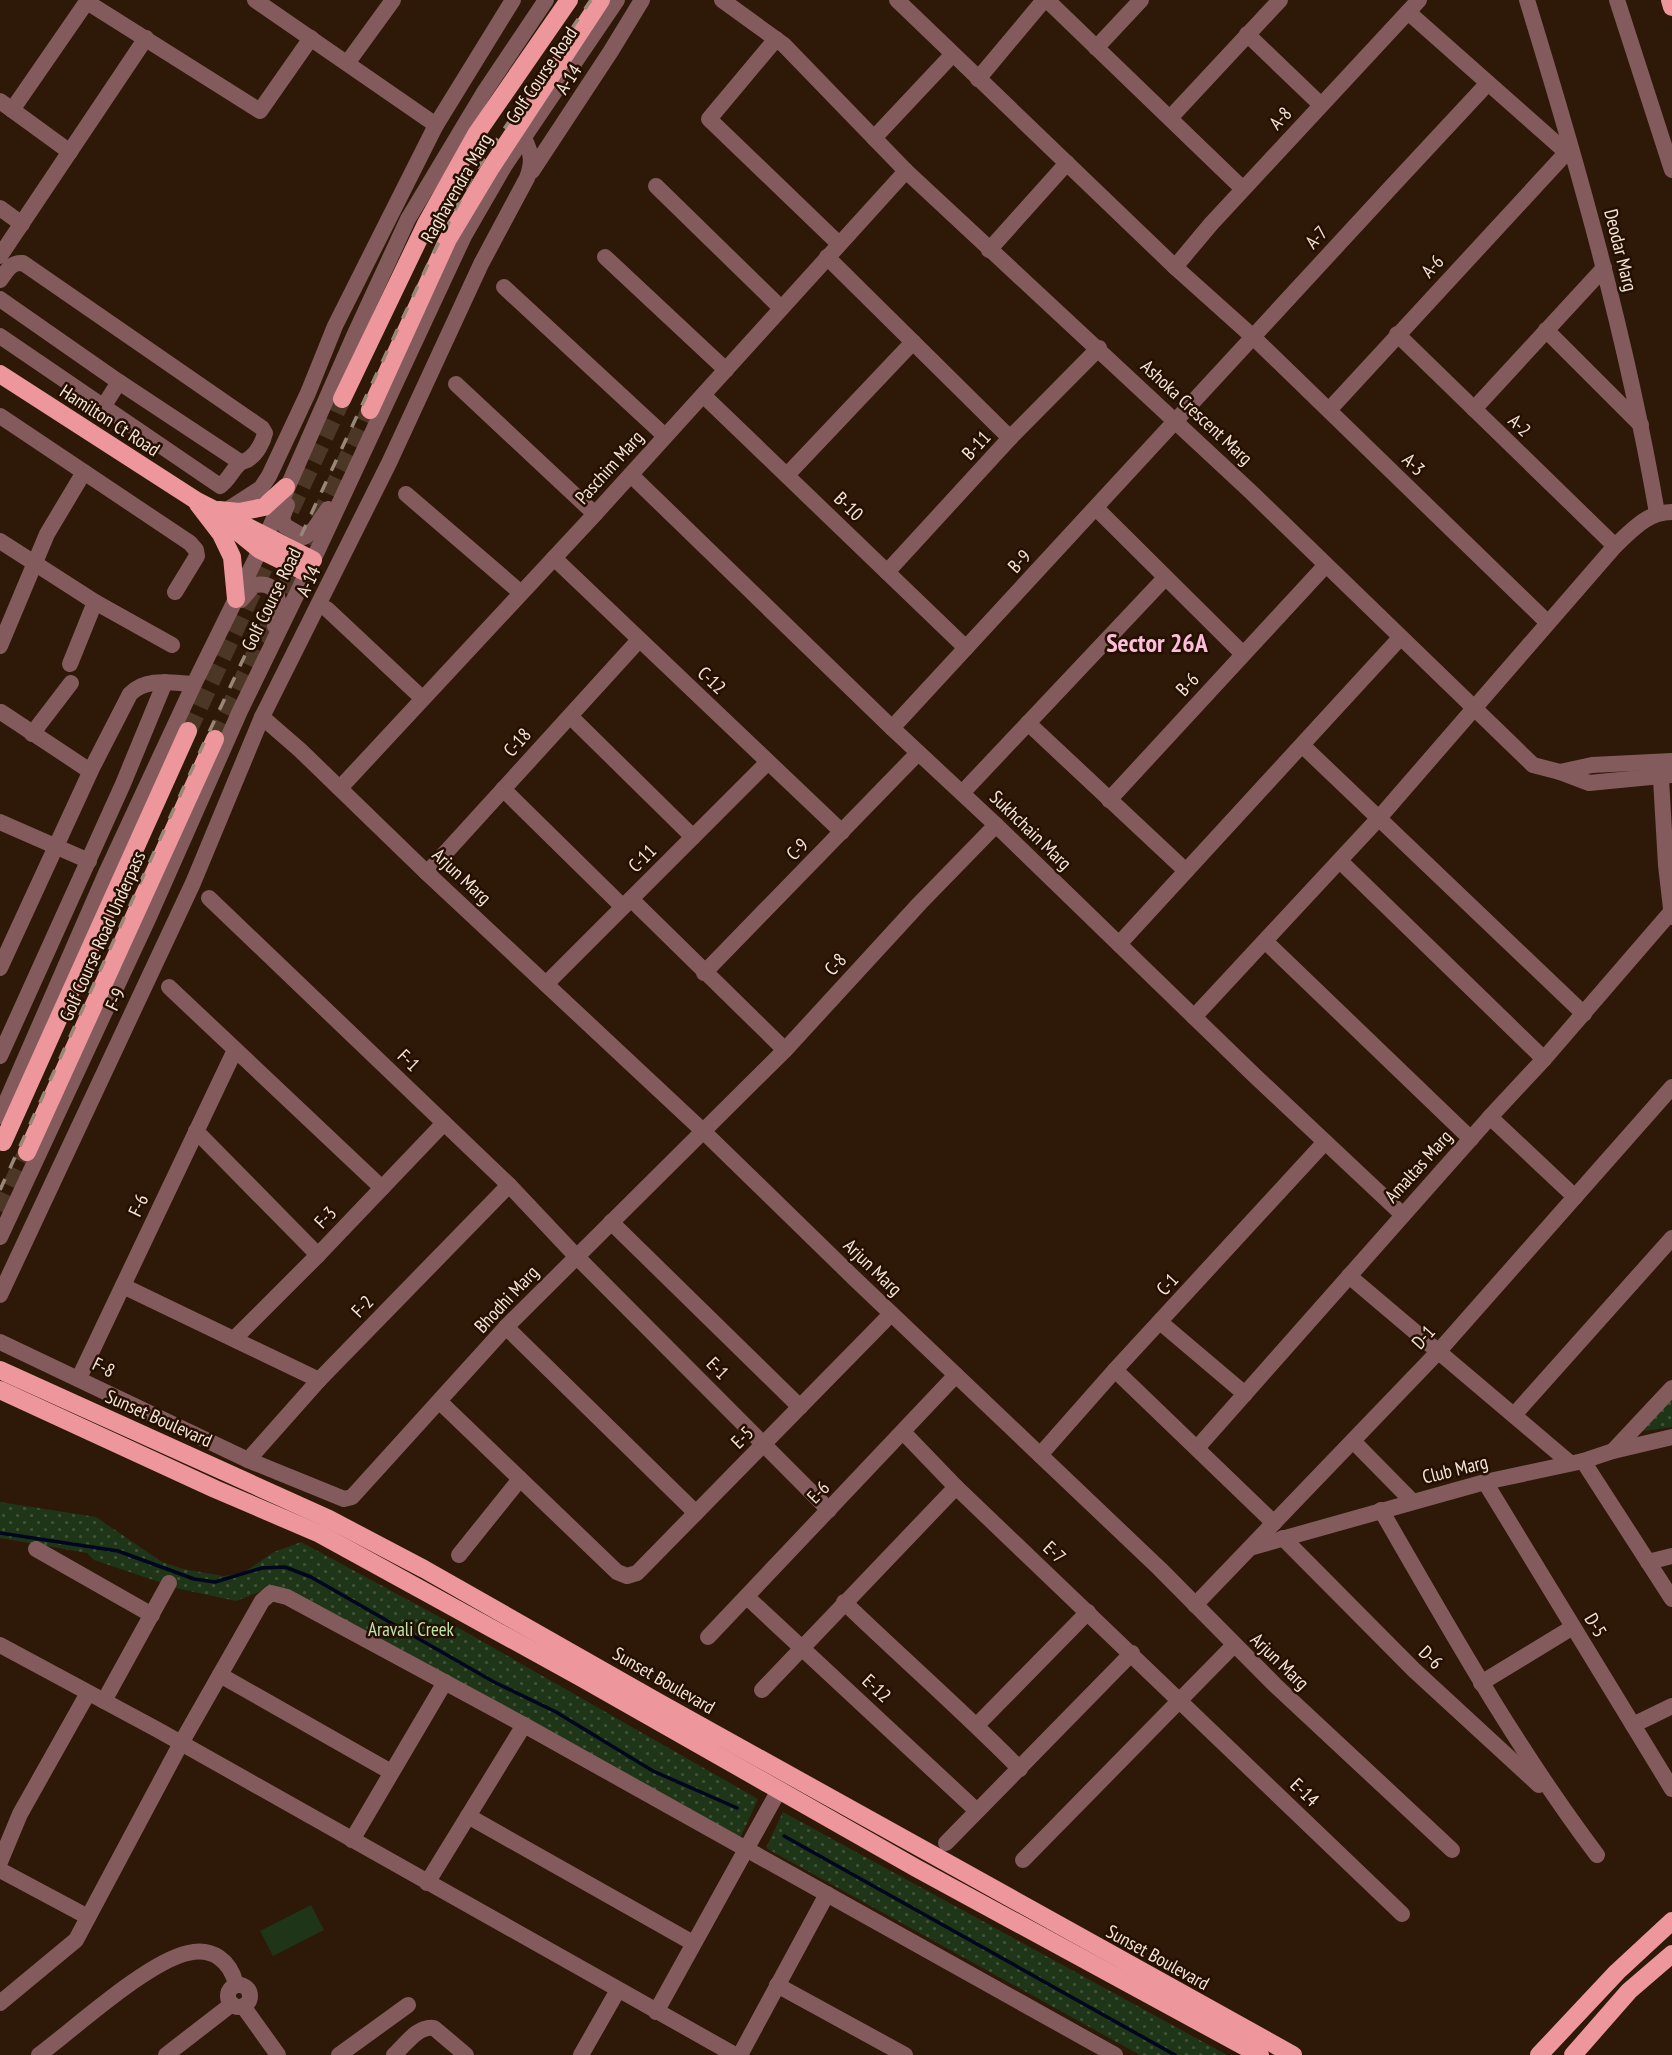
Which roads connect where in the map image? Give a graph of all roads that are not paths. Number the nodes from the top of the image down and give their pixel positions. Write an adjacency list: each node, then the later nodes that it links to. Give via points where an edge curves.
1 (255, 0): 22 (street)
2 (393, 0): 26 (street)
3 (513, 0): 32 (street)
4 (546, 0): 60 (street, Golf Course Road, via 408,219)
5 (569, 0): 69 (main road, Raghavendra Marg, via 477,133 426,224)
6 (601, 0): 72 (main road, Raghavendra Marg, via 448,239)
7 (617, 0): 33 (street, Golf Course Road)
8 (642, 0): 40 (street, A-14)
9 (722, 0): 23 (street, Ashoka Crescent Marg)
10 (897, 0): 25 (street, A-3)
11 (1045, 0): 24 (street); 27 (street)
12 (1141, 0): 24 (street)
13 (1280, 0): 20 (street)
14 (1527, 0): 36 (street, Deodar Marg)
15 (1617, 0): 38 (street)
16 (1670, 0): 19 (main road)
17 (88, 1): 21 (street); 30 (street)
18 (1414, 6): 28 (street); 29 (street, A-8)
19 (1672, 7)
20 (1247, 34): 29 (street); 31 (street)
21 (146, 38): 22 (street, via 260,111); 35 (street)
22 (311, 38): 26 (street)
23 (776, 39): 34 (street, Ashoka Crescent Marg); 45 (street, via 709,119)
24 (1096, 48): 31 (street)
25 (952, 55): 27 (street, A-3); 34 (street)
26 (348, 62): 32 (street)
27 (978, 79): 37 (street, A-3)
28 (1488, 83): 36 (street); 61 (street, A-7)
29 (1321, 105): 42 (street, A-8)
30 (6, 106): 35 (street)
31 (1170, 118): 42 (street)
32 (436, 125): 56 (street)
33 (524, 138): 40 (street, via 532,164); 84 (street, Golf Course Road, via 464,236)
34 (874, 138): 39 (street, Ashoka Crescent Marg)
35 (70, 152): 44 (street)
36 (1571, 156): 51 (street, Deodar Marg); 58 (street, A-6)
37 (1067, 163): 46 (street); 50 (street, A-3)
38 (1672, 170)
39 (906, 171): 45 (street, Paschim Marg); 46 (street, Ashoka Crescent Marg)
40 (527, 178): 120 (street, A-14)
41 (656, 186): 55 (street)
42 (1243, 190): 50 (street, A-8)
43 (0, 208): 44 (street)
44 (22, 224): 47 (street)
45 (839, 244): 49 (street, Paschim Marg)
46 (989, 250): 63 (street, Ashoka Crescent Marg)
47 (0, 256)
48 (605, 257): 64 (street)
49 (827, 257): 55 (street, Paschim Marg); 62 (street)
50 (1175, 267): 61 (street, A-3)
51 (1604, 268): 57 (street); 76 (street, Deodar Marg)
52 (0, 280): 80 (street, via 11,265 23,264 262,428 264,439 248,461)
53 (504, 287): 77 (street)
54 (0, 299): 66 (street)
55 (781, 308): 64 (street, Paschim Marg)
56 (335, 326): 60 (street); 89 (street, via 269,476 261,488)
57 (1546, 330): 71 (street); 76 (street)
58 (1397, 334): 71 (street, A-2); 73 (street, A-6)
59 (0, 336): 70 (street)
60 (354, 336): 79 (street, Golf Course Road)
61 (1252, 336): 73 (street, A-3); 75 (street, A-7)
62 (913, 342): 78 (street); 83 (street)
63 (1099, 348): 75 (street, Ashoka Crescent Marg); 78 (street, B-11)
64 (726, 370): 68 (street, Paschim Marg)
65 (0, 374): 87 (main road, Hamilton Ct Road)
66 (115, 379): 70 (street); 80 (street)
67 (456, 384): 91 (street)
68 (703, 395): 77 (street, Paschim Marg); 83 (street, B-10)
69 (342, 399)
70 (98, 403): 80 (street, via 220,485)
71 (1474, 409): 94 (street, A-2)
72 (370, 410)
73 (1329, 410): 106 (street, A-3)
74 (0, 416): 81 (street)
75 (1177, 422): 88 (street, B-9); 98 (street, Ashoka Crescent Marg)
76 (1642, 426): 90 (street, Deodar Marg)
77 (665, 436): 82 (street, Paschim Marg)
78 (1010, 438): 99 (street, B-11)
79 (297, 462): 84 (street, via 298,482 282,521 298,535 312,532 337,493); 85 (street, Golf Course Road)
80 (240, 463)
81 (84, 472): 96 (street); 101 (street, via 196,550 197,556)
82 (631, 475): 91 (street, Paschim Marg); 126 (street, Sukhchain Marg)
83 (787, 475): 99 (street, B-10)
84 (347, 486): 97 (street, Golf Course Road)
85 (286, 487): 89 (main road, via 264,507); 93 (street, Golf Course Road)
86 (406, 494): 102 (street)
87 (197, 501): 89 (main road); 93 (main road, Hamilton Ct Road); 104 (main road, via 232,556)
88 (1097, 509): 100 (street); 112 (street, B-9)
89 (225, 512)
90 (1665, 513): 94 (street, via 1638,524)
91 (595, 514): 95 (street, Paschim Marg)
92 (0, 541): 96 (street)
93 (263, 543): 97 (main road, Hamilton Ct Road); 104 (street, Golf Course Road)
94 (1615, 546): 106 (street)
95 (554, 558): 102 (street, Paschim Marg); 109 (street, C-12)
96 (34, 563): 103 (street); 111 (street)
97 (310, 566): 107 (street, Golf Course Road)
98 (1325, 566): 108 (street, Ashoka Crescent Marg); 114 (street, B-6)
99 (887, 572): 112 (street, B-10)
100 (1165, 578): 114 (street); 125 (street)
101 (175, 592)
102 (520, 592): 119 (street, Paschim Marg)
103 (95, 602): 110 (street); 115 (street)
104 (232, 607): 107 (street, via 235,610 250,588 268,586 279,603); 118 (street, Golf Course Road)
105 (327, 609): 119 (street)
106 (1547, 622): 121 (street)
107 (276, 637): 113 (street, Golf Course Road)
108 (1401, 638): 121 (street, Ashoka Crescent Marg); 130 (street)
109 (639, 640): 123 (street, C-18); 133 (street, C-12)
110 (172, 645)
111 (0, 646)
112 (967, 648): 126 (street, B-9)
113 (268, 653): 120 (street); 134 (street, Golf Course Road)
114 (1242, 654): 140 (street, B-6)
115 (70, 664)
116 (165, 682): 118 (street); 136 (street, via 143,685 130,694); 147 (street)
117 (71, 683): 128 (street)
118 (194, 684): 165 (street, Golf Course Road)
119 (422, 698): 137 (street, Paschim Marg)
120 (270, 701): 124 (street, A-14)
121 (1473, 709): 135 (street, Ashoka Crescent Marg, via 1533,765 1589,783); 141 (street)
122 (1, 712): 128 (street)
123 (570, 716): 138 (street, C-18); 145 (street)
124 (262, 718): 131 (street, F-9); 137 (street, Arjun Marg)
125 (1028, 723): 139 (street); 140 (street)
126 (892, 729): 132 (street, Sukhchain Marg)
127 (188, 730): 174 (main road, Golf Course Road Underpass)
128 (32, 734): 136 (street)
129 (215, 739): 176 (main road, Golf Course Road Underpass)
130 (1303, 746): 141 (street); 149 (street)
131 (250, 747): 134 (street); 189 (street, F-9, via 193,883)
132 (918, 753): 139 (street, Sukhchain Marg); 144 (street, C-9)
133 (768, 762): 144 (street, C-12); 145 (street, C-11)
134 (216, 765): 181 (street, Golf Course Road, via 148,919)
135 (1666, 768): 153 (street)
136 (90, 771): 146 (street)
137 (340, 788): 150 (street, Arjun Marg)
138 (503, 789): 150 (street, C-18); 152 (street)
139 (962, 793): 143 (street, Sukhchain Marg)
140 (1109, 800): 149 (street)
141 (1379, 818): 148 (street); 160 (street)
142 (0, 822): 146 (street)
143 (996, 825): 155 (street, Sukhchain Marg); 163 (street, C-8)
144 (842, 832): 157 (street, C-9)
145 (693, 837): 152 (street, C-11)
146 (56, 846): 147 (street); 156 (street)
147 (89, 860): 164 (street)
148 (1340, 861): 154 (street); 166 (street)
149 (1186, 871): 155 (street)
150 (427, 873): 158 (street, Arjun Marg)
151 (209, 898): 170 (street, F-1)
152 (627, 903): 157 (street); 158 (street, C-11)
153 (1672, 914): 160 (street, Amaltas Marg)
154 (1265, 941): 161 (street); 173 (street)
155 (1119, 944): 161 (street, Sukhchain Marg)
156 (0, 968)
157 (704, 973): 163 (street)
158 (546, 984): 172 (street, Arjun Marg)
159 (169, 987): 162 (street)
160 (1584, 1014): 166 (street, Amaltas Marg)
161 (1194, 1017): 175 (street, Sukhchain Marg)
162 (235, 1050): 171 (street, F-6); 178 (street)
163 (785, 1050): 172 (street, C-8)
164 (2, 1051): 165 (street)
165 (27, 1055): 168 (street, Golf Course Road)
166 (1544, 1059): 169 (street, Amaltas Marg)
167 (1672, 1087): 179 (street, D-1)
168 (0, 1116)
169 (1490, 1117): 173 (street, Amaltas Marg); 179 (street)
170 (444, 1123): 177 (street, F-1); 178 (street, F-3)
171 (197, 1131): 185 (street); 188 (street, F-6)
172 (704, 1131): 182 (street, Bhodhi Marg); 190 (street, Arjun Marg)
173 (1471, 1139): 180 (street, Amaltas Marg)
174 (2, 1142)
175 (1325, 1142): 180 (street, Sukhchain Marg); 191 (street, C-1)
176 (27, 1152)
177 (509, 1185): 186 (street, F-1); 200 (street, F-2)
178 (382, 1188): 185 (street, F-3)
179 (1575, 1197): 195 (street, D-1)
180 (1403, 1215): 187 (street, Amaltas Marg)
181 (5, 1217): 183 (street, Golf Course Road)
182 (611, 1222): 186 (street, Bhodhi Marg); 207 (street)
183 (0, 1237)
184 (1672, 1238): 208 (street)
185 (318, 1255): 193 (street, F-3)
186 (576, 1256): 192 (street, Bhodhi Marg); 212 (street, E-1)
187 (1349, 1276): 195 (street); 203 (street, Amaltas Marg)
188 (123, 1286): 193 (street); 199 (street, F-6)
189 (0, 1295)
190 (891, 1314): 198 (street, Arjun Marg); 207 (street, E-5)
191 (1160, 1322): 197 (street, C-1); 203 (street)
192 (506, 1328): 205 (street, Bhodhi Marg); 227 (street)
193 (234, 1338): 200 (street)
194 (0, 1342): 199 (street, F-8)
195 (1438, 1352): 208 (street); 211 (street, D-1)
196 (0, 1370): 218 (main road, Sunset Boulevard)
197 (1115, 1370): 213 (street); 215 (street, C-1)
198 (956, 1375): 209 (street, E-6); 215 (street, Arjun Marg)
199 (79, 1378): 216 (street, F-8)
200 (319, 1380): 216 (street, F-2)
201 (1672, 1388): 214 (street)
202 (0, 1390): 206 (main road, Sunset Boulevard)
203 (1245, 1394): 213 (street, Amaltas Marg)
204 (0, 1399): 206 (main road)
205 (440, 1402): 219 (street); 223 (street, Bhodhi Marg, via 359,1492)
206 (38, 1406): 222 (main road, Sunset Boulevard)
207 (800, 1407): 212 (street, E-5)
208 (1514, 1415): 217 (street)
209 (904, 1433): 221 (street, E-7); 225 (street, E-6)
210 (1672, 1437): 214 (street, Club Marg)
211 (1354, 1441): 224 (street); 228 (street, D-1)
212 (765, 1444): 225 (street, E-1); 227 (street, E-5)
213 (1197, 1448): 228 (street)
214 (1612, 1451): 217 (street, Club Marg)
215 (1040, 1455): 239 (street, Arjun Marg)
216 (248, 1460): 223 (street, F-8)
217 (1576, 1462): 220 (street, Club Marg); 234 (street)
218 (224, 1471): 222 (main road); 248 (main road, Sunset Boulevard, via 425,1569)
219 (520, 1479): 227 (street, E-5, via 617,1572 627,1576 637,1573); 232 (street)
220 (1485, 1482): 224 (street, Club Marg); 242 (street, D-5)
221 (956, 1487): 238 (street); 240 (street, E-7)
222 (215, 1489): 248 (main road, Sunset Boulevard, via 320,1534)
223 (344, 1499)
224 (1412, 1501): 226 (street, Club Marg)
225 (830, 1510): 236 (street, E-6)
226 (1381, 1510): 229 (street, Club Marg); 251 (street, D-6)
227 (696, 1513)
228 (1274, 1523): 230 (street, D-1)
229 (1283, 1538): 230 (street, Club Marg); 266 (street, D-6, via 1414,1670)
230 (1250, 1547): 239 (street, D-1)
231 (36, 1549): 241 (street)
232 (458, 1555)
233 (1672, 1556): 234 (street)
234 (1648, 1562): 237 (street)
235 (169, 1583): 241 (street)
236 (747, 1597): 243 (street, E-6); 246 (street, E-12)
237 (1672, 1599)
238 (844, 1602): 246 (street); 258 (street)
239 (1195, 1605): 245 (street, Arjun Marg)
240 (1088, 1612): 247 (street, E-7); 258 (street)
241 (152, 1615): 255 (street)
242 (1573, 1627): 251 (street); 259 (street, D-5)
243 (708, 1637)
244 (0, 1645): 253 (street)
245 (1234, 1645): 254 (street); 273 (street, Arjun Marg)
246 (802, 1647): 252 (street); 268 (street, E-12)
247 (1132, 1653): 254 (street, E-7); 261 (street)
248 (586, 1670): 264 (main road, Sunset Boulevard); 265 (main road, Sunset Boulevard)
249 (220, 1675): 250 (street, via 261,1601 271,1593 287,1597); 260 (street); 262 (street)
250 (445, 1682): 257 (street); 262 (street)
251 (1481, 1683): 266 (street, D-6)
252 (762, 1690)
253 (88, 1693): 255 (street); 276 (street, via 20,1814)
254 (1179, 1700): 275 (street); 280 (street, E-14)
255 (104, 1701): 260 (street)
256 (1672, 1706): 259 (street)
257 (524, 1725): 269 (street); 272 (street)
258 (977, 1725): 261 (street)
259 (1633, 1725): 263 (street, D-5)
260 (180, 1745): 270 (street); 281 (street)
261 (1020, 1769): 268 (street)
262 (391, 1772): 270 (street)
263 (1672, 1789)
264 (779, 1790): 267 (main road, Sunset Boulevard); 272 (street)
265 (824, 1794): 267 (main road); 303 (main road, Sunset Boulevard)
266 (1556, 1801): 274 (street, D-6)
267 (815, 1810): 302 (main road, Sunset Boulevard)
268 (977, 1811): 271 (street)
269 (468, 1816): 278 (street); 283 (street)
270 (352, 1840): 278 (street)
271 (946, 1843)
272 (745, 1849): 279 (street); 283 (street)
273 (1452, 1850)
274 (1597, 1855)
275 (1023, 1860)
276 (0, 1862)
277 (0, 1870): 281 (street)
278 (427, 1883): 286 (street)
279 (827, 1894): 285 (street); 291 (street)
280 (1402, 1914)
281 (88, 1917): 287 (street, via 72,1944)
282 (1672, 1921): 304 (main road)
283 (693, 1943): 290 (street)
284 (1672, 1954): 305 (main road, via 1629,1991)
285 (777, 1985): 299 (street); 300 (street)
286 (618, 1990): 290 (street); 298 (street)
287 (0, 2003)
288 (237, 2005): 292 (street, via 228,1995 236,1984 230,1967 220,1958 185,1953 137,1980); 293 (street); 294 (street)
289 (408, 2005): 295 (street)
290 (656, 2011): 299 (street)
291 (1095, 2050): 301 (street)
292 (39, 2055)
293 (166, 2055)
294 (278, 2055)
295 (339, 2055)
296 (394, 2055): 297 (street, via 429,2027)
297 (466, 2055)
298 (581, 2055)
299 (737, 2055)
300 (905, 2055)
301 (1115, 2055)
302 (1260, 2055)
303 (1293, 2055)
304 (1539, 2055)
305 (1573, 2055)

